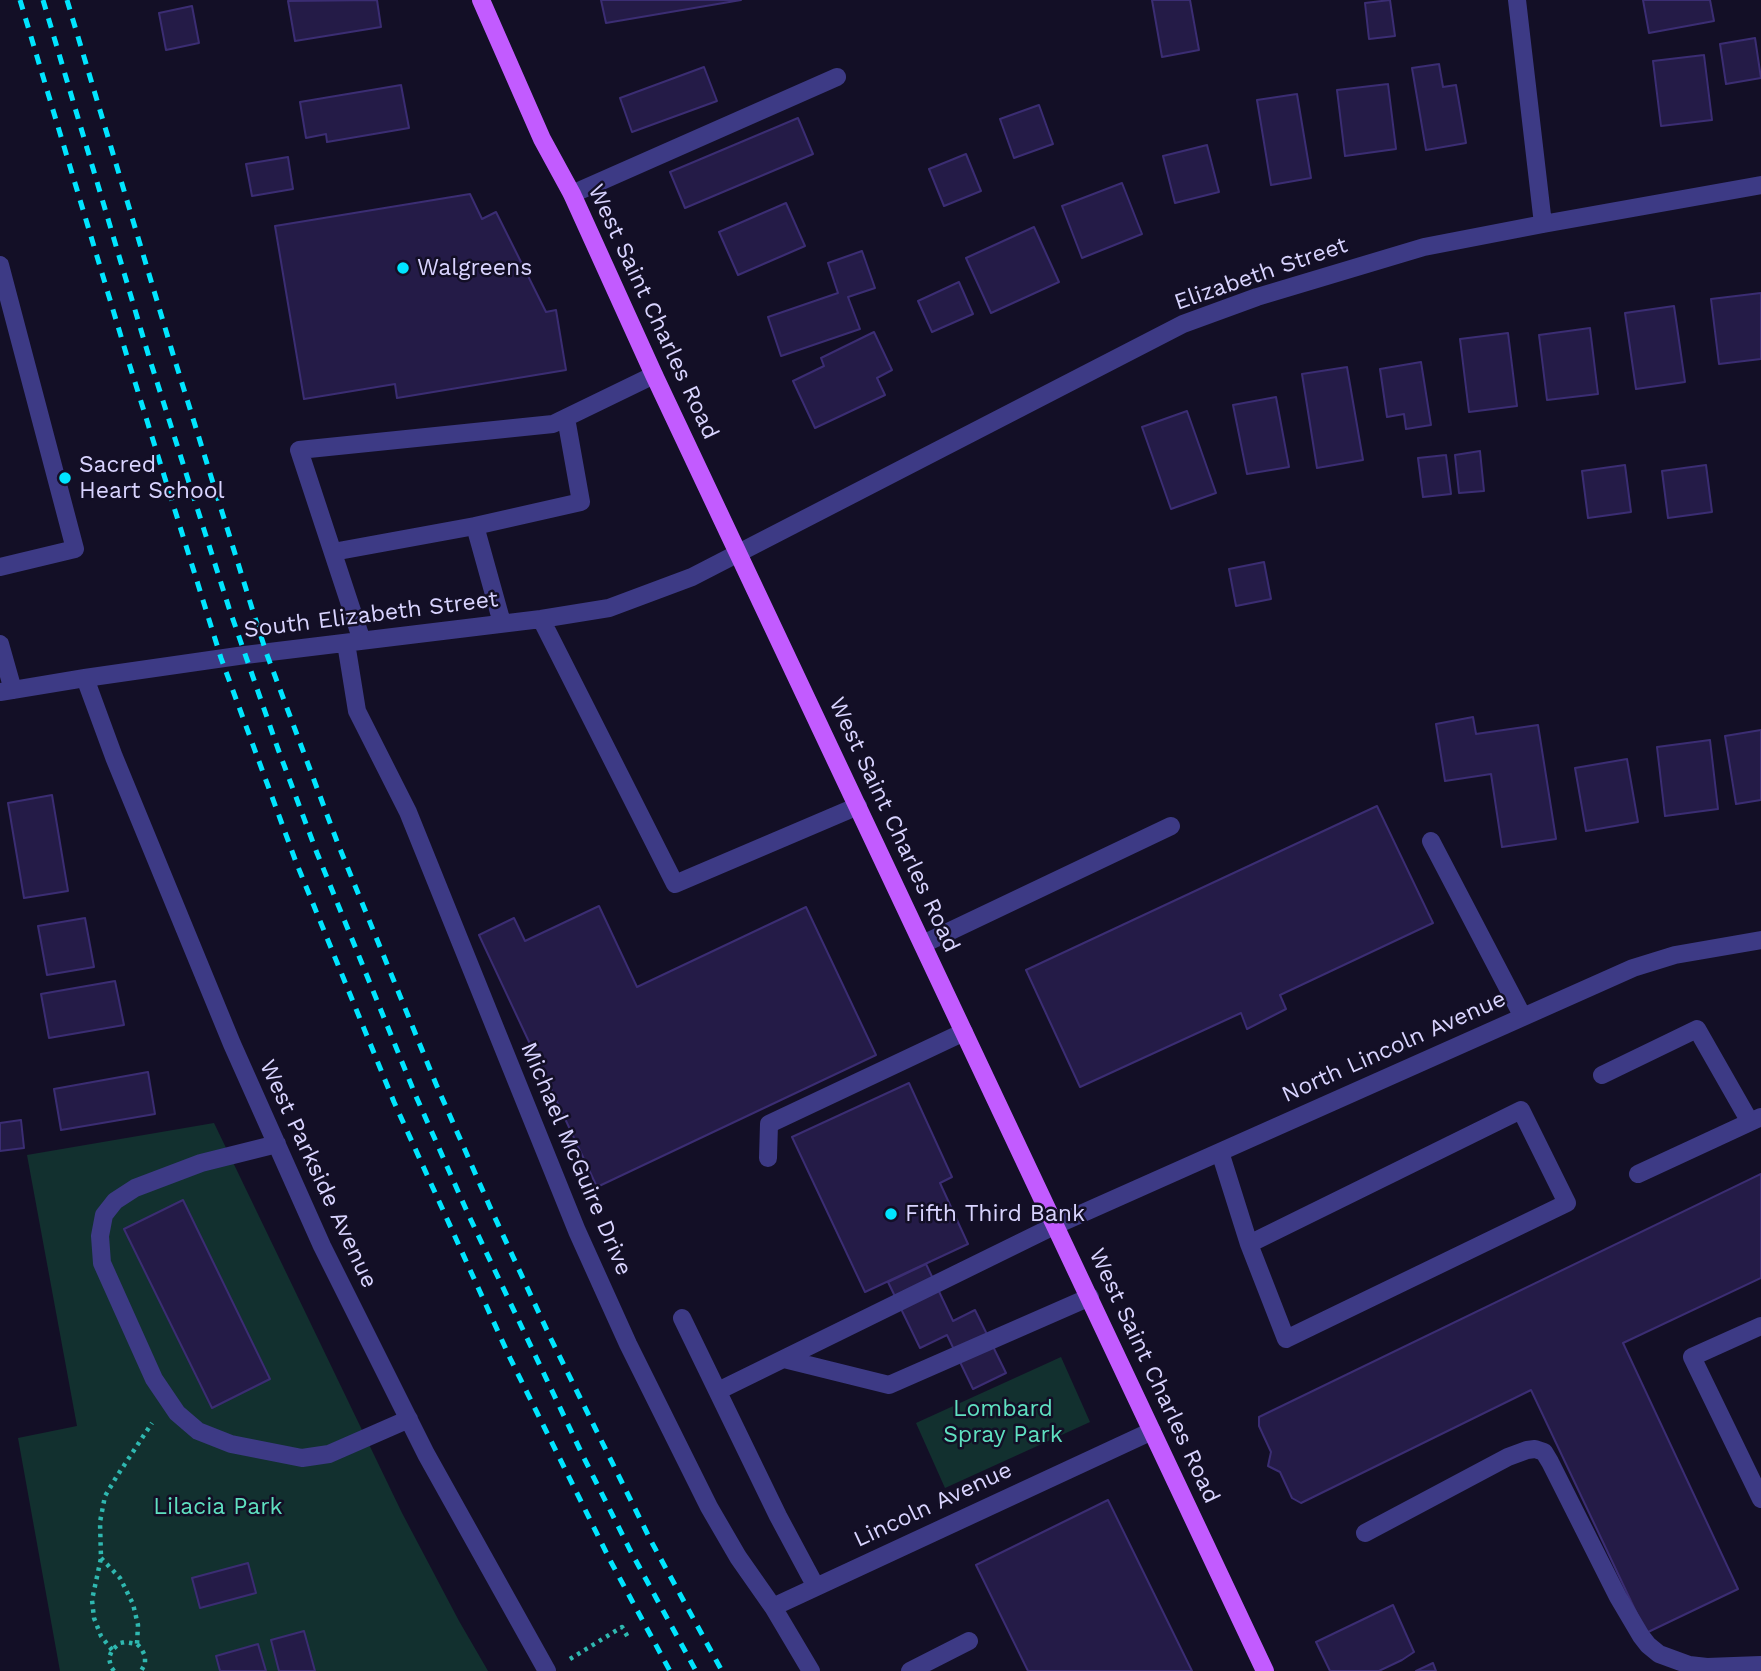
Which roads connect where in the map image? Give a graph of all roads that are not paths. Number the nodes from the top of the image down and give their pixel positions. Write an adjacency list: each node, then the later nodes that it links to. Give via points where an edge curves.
1 (481, 0): 5 (main road, West Saint Charles Road, via 542,139)
2 (1517, 0): 6 (street)
3 (837, 77): 5 (street)
4 (1761, 185): 6 (street, Elizabeth Street)
5 (572, 194): 8 (main road, West Saint Charles Road)
6 (1543, 224): 12 (street, Elizabeth Street, via 1424,247 1183,324)
7 (0, 265): 13 (street, via 75,549)
8 (654, 375): 9 (street); 12 (main road, West Saint Charles Road)
9 (566, 418): 10 (street, via 581,502); 11 (street, Michael McGuire Drive, via 553,425 299,450)
10 (475, 526): 11 (street); 15 (street)
11 (333, 552): 16 (street, Michael McGuire Drive)
12 (739, 554): 14 (street, South Elizabeth Street, via 609,608); 20 (main road, West Saint Charles Road)
13 (0, 567)
14 (541, 619): 15 (street, South Elizabeth Street); 20 (street, via 674,884)
15 (502, 624): 16 (street, South Elizabeth Street)
16 (354, 642): 18 (street, South Elizabeth Street); 45 (street, Michael McGuire Drive, via 356,711 408,812 577,1231 709,1507)
17 (0, 644): 19 (street)
18 (85, 678): 19 (street, South Elizabeth Street); 29 (street, West Parkside Avenue, via 227,1032)
19 (6, 691)
20 (858, 806): 24 (main road, West Saint Charles Road)
21 (1171, 826): 24 (street)
22 (1431, 841): 25 (street)
23 (1761, 940): 25 (street, North Lincoln Avenue, via 1675,955 1633,968)
24 (923, 944): 26 (main road, West Saint Charles Road)
25 (1522, 1017): 30 (street, North Lincoln Avenue)
26 (964, 1032): 31 (street, via 769,1124); 33 (main road, West Saint Charles Road)
27 (1602, 1075): 28 (street, via 1697,1029)
28 (1755, 1119): 32 (street)
29 (277, 1144): 40 (street, West Parkside Avenue, via 322,1246); 40 (street, via 201,1163 135,1188 104,1215 102,1263 155,1379 177,1413 198,1431 230,1444 302,1458 330,1454)
30 (1220, 1152): 33 (street, North Lincoln Avenue); 34 (street)
31 (768, 1158)
32 (1638, 1174)
33 (1056, 1225): 35 (main road, West Saint Charles Road); 38 (street, North Lincoln Avenue)
34 (1250, 1244): 34 (street, via 1286,1339 1567,1203 1521,1110)
35 (1090, 1297): 38 (street, via 889,1385); 41 (main road, West Saint Charles Road)
36 (682, 1318): 39 (street)
37 (1761, 1326): 42 (street, via 1692,1357)
38 (784, 1359): 39 (street, North Lincoln Avenue)
39 (718, 1391): 44 (street)
40 (409, 1419): 48 (street, West Parkside Avenue, via 465,1525)
41 (1152, 1431): 44 (street, Lincoln Avenue); 51 (main road, West Saint Charles Road)
42 (1761, 1499)
43 (1366, 1533): 47 (street, via 1508,1457 1527,1450 1544,1452 1618,1597 1648,1645 1689,1665)
44 (816, 1587): 45 (street, Lincoln Avenue)
45 (773, 1607): 49 (street, Michael McGuire Drive)
46 (969, 1640): 50 (street)
47 (1761, 1665)
48 (554, 1668)
49 (811, 1671)
50 (910, 1671)
51 (1265, 1671)

